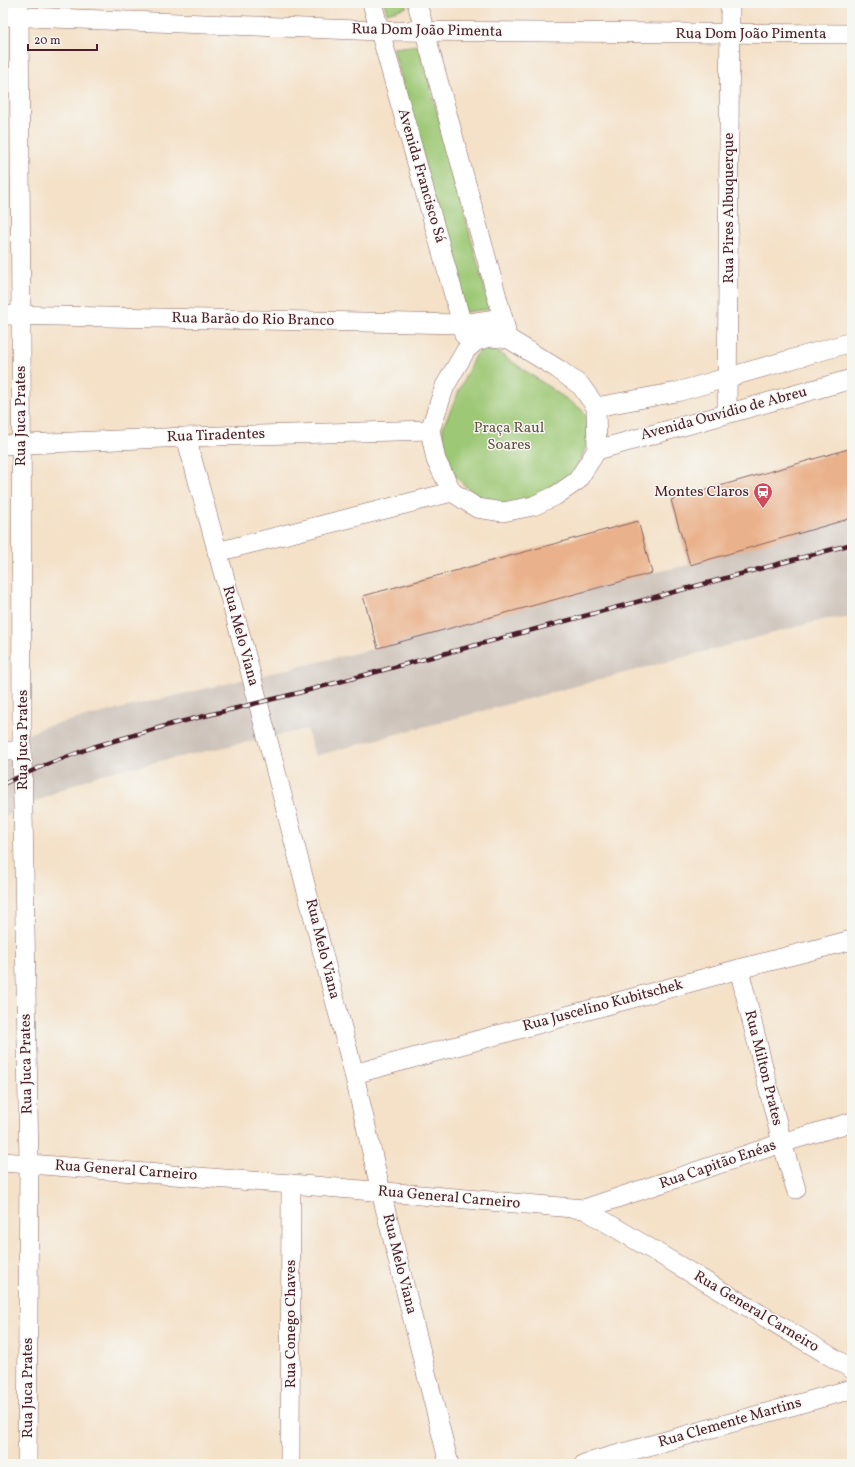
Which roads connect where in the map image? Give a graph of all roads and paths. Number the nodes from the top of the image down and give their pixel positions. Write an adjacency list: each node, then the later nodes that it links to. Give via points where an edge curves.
1 (372, 3): 5 (street, Avenida Francisco Sá)
2 (417, 3): 6 (street)
3 (730, 3): 7 (street, Rua Pires Albuquerque)
4 (13, 12): 5 (street, Rua Dom João Pimenta); 9 (street, Rua Juca Prates)
5 (380, 31): 6 (street, Rua Dom João Pimenta); 11 (street, Avenida Francisco Sá)
6 (425, 32): 7 (street, Rua Dom João Pimenta); 10 (street)
7 (730, 34): 8 (street, Rua Dom João Pimenta); 15 (street, Rua Pires Albuquerque)
8 (852, 34)
9 (12, 316): 11 (street, Rua Barão do Rio Branco); 21 (street, Rua Juca Prates)
10 (503, 318): 11 (street, Rua Barão do Rio Branco); 12 (street)
11 (462, 324): 14 (street, Avenida Francisco Sá)
12 (509, 339): 14 (street, via 483,338); 17 (street, via 558,369 580,386)
13 (852, 342): 15 (street)
14 (466, 350): 19 (street, via 445,386)
15 (728, 377): 17 (street, via 677,392); 18 (street, Rua Pires Albuquerque)
16 (852, 379): 18 (street, Avenida Ouvídio de Abreu)
17 (596, 407): 22 (street)
18 (727, 413): 22 (street, Avenida Ouvídio de Abreu)
19 (430, 430): 20 (street, Rua Tiradentes); 23 (street, via 436,460)
20 (186, 437): 21 (street, Rua Tiradentes); 24 (street, Rua Melo Viana)
21 (12, 444): 26 (street, Rua Juca Prates)
22 (597, 450): 23 (street, via 577,481 555,496 533,506 503,512 477,508)
23 (452, 492): 24 (street)
24 (217, 552): 29 (street, Rua Melo Viana)
25 (3, 751): 26 (street)
26 (22, 751): 33 (street, Rua Juca Prates)
27 (852, 940): 28 (street, Rua Juscelino Kubitschek)
28 (739, 969): 29 (street, Rua Juscelino Kubitschek); 31 (street, Rua Milton Prates)
29 (354, 1074): 36 (street, Rua Melo Viana)
30 (852, 1122): 31 (street, Rua Capitão Enéas)
31 (782, 1143): 35 (street, Rua Milton Prates); 37 (street, Rua Capitão Enéas)
32 (3, 1162): 33 (street, Rua General Carneiro)
33 (28, 1164): 34 (street, Rua General Carneiro); 40 (street, Rua Juca Prates)
34 (291, 1184): 36 (street, Rua General Carneiro); 41 (street, Rua Conego Chaves)
35 (796, 1189)
36 (381, 1192): 37 (street, Rua General Carneiro); 42 (street, Rua Melo Viana)
37 (584, 1209): 38 (street, Rua General Carneiro)
38 (852, 1369)
39 (852, 1389): 43 (street, Rua Clemente Martins)
40 (27, 1464)
41 (290, 1464)
42 (449, 1464)
43 (584, 1464)

